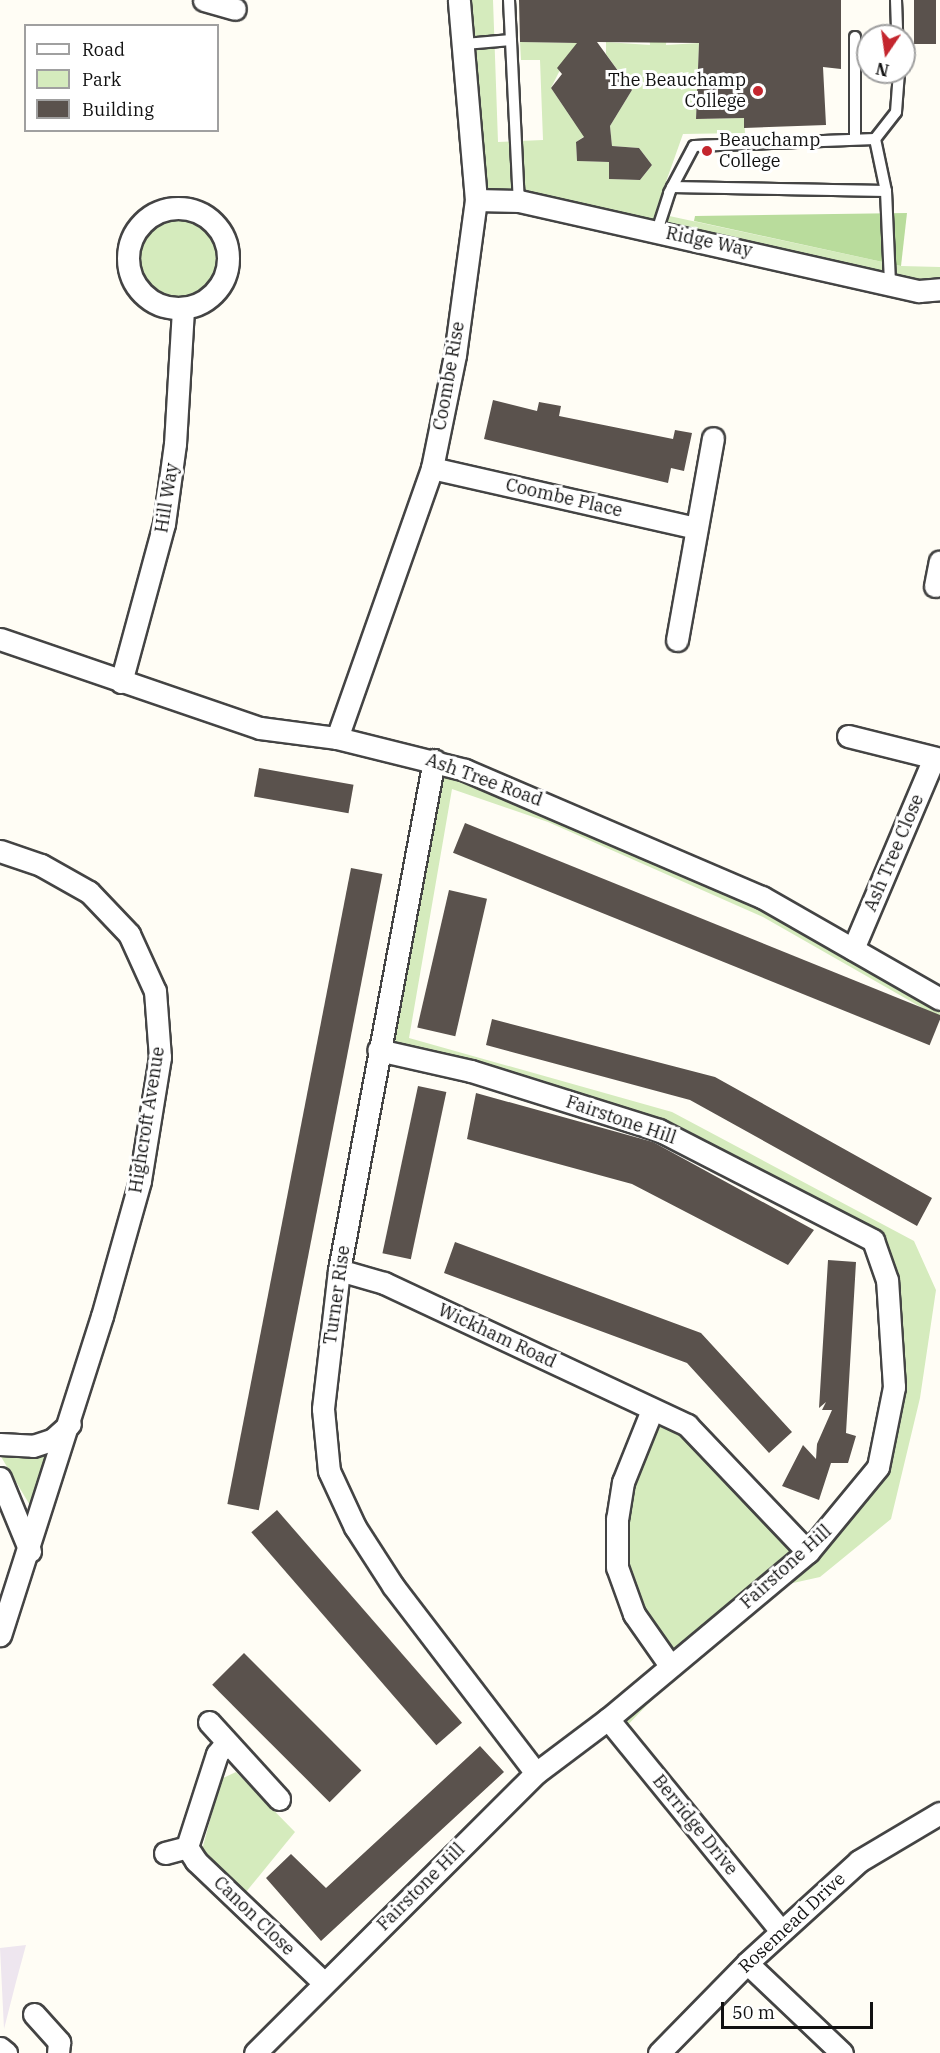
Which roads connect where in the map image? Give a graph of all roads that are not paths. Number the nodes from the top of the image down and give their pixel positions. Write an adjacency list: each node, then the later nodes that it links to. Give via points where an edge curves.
1 (204, 0): 5 (street)
2 (459, 0): 9 (street, Coombe Rise)
3 (509, 0): 8 (lane)
4 (896, 0): 6 (lane)
5 (235, 9)
6 (897, 24)
7 (855, 37): 11 (lane)
8 (511, 40): 9 (lane); 16 (lane)
9 (465, 44): 15 (street, Coombe Rise)
10 (897, 84): 12 (lane, via 896,112)
11 (855, 138): 12 (lane); 13 (lane, via 702,143 690,152)
12 (875, 139): 14 (lane)
13 (672, 187): 14 (lane); 17 (lane)
14 (886, 192): 18 (lane)
15 (476, 200): 16 (street, Ridge Way); 22 (street, Coombe Rise, via 455,355)
16 (519, 201): 17 (street, Ridge Way)
17 (657, 231): 18 (street, Ridge Way)
18 (890, 284): 19 (street, Ridge Way, via 919,291)
19 (940, 289)
20 (183, 310): 20 (street, via 147,298 129,271 128,255 135,232 152,214 167,208 201,212 224,236 229,252 221,285 210,298); 28 (street, Hill Way, via 177,421 164,524)
21 (713, 438): 23 (street)
22 (432, 468): 23 (street, Coombe Place); 30 (street, Coombe Rise)
23 (696, 528): 26 (street)
24 (940, 561): 25 (street)
25 (935, 586)
26 (677, 640)
27 (1, 643): 28 (street, Ash Tree Road)
28 (121, 682): 30 (street, Ash Tree Road, via 260,728)
29 (848, 736): 31 (street, Ash Tree Close)
30 (337, 738): 32 (street, Ash Tree Road)
31 (937, 758): 34 (street, Ash Tree Close)
32 (434, 760): 34 (street, Ash Tree Road, via 556,807 751,892); 36 (street, Turner Rise)
33 (0, 851): 39 (street, Highcroft Avenue, via 64,876 109,910 143,958 160,1021 160,1057 140,1181)
34 (853, 949): 35 (street, Ash Tree Road)
35 (940, 999)
36 (378, 1050): 37 (street, Turner Rise); 43 (street, Fairstone Hill, via 471,1071 659,1130 873,1240 887,1280 894,1387 878,1467)
37 (339, 1270): 38 (street, Wickham Road, via 384,1283); 49 (street, Turner Rise, via 323,1409 329,1471 355,1527 393,1586)
38 (652, 1410): 43 (street, Wickham Road, via 687,1425); 45 (street, via 623,1482 617,1518 618,1568 634,1614)
39 (70, 1423): 40 (street, via 52,1440 33,1446); 42 (street, Highcroft Avenue)
40 (0, 1444)
41 (0, 1478): 42 (street)
42 (30, 1551): 44 (street, Highcroft Avenue)
43 (808, 1552): 45 (street, Fairstone Hill)
44 (0, 1635)
45 (669, 1664): 46 (street, Fairstone Hill)
46 (608, 1719): 49 (street, Fairstone Hill); 54 (street, Berridge Drive)
47 (209, 1722): 48 (street)
48 (226, 1743): 50 (street); 52 (street, via 217,1754)
49 (536, 1773): 56 (street, Fairstone Hill)
50 (279, 1799)
51 (940, 1813): 54 (street, Rosemead Drive, via 859,1861)
52 (187, 1847): 53 (street); 56 (street, Canon Close, via 196,1861)
53 (165, 1853)
54 (781, 1931): 55 (street, Rosemead Drive)
55 (747, 1963): 62 (street, Rosemead Drive); 63 (street)
56 (324, 1983): 61 (street, Fairstone Hill)
57 (34, 2014): 60 (street, via 59,2042)
58 (0, 2048): 59 (street)
59 (6, 2053)
60 (58, 2053)
61 (255, 2053)
62 (658, 2053)
63 (842, 2053)

